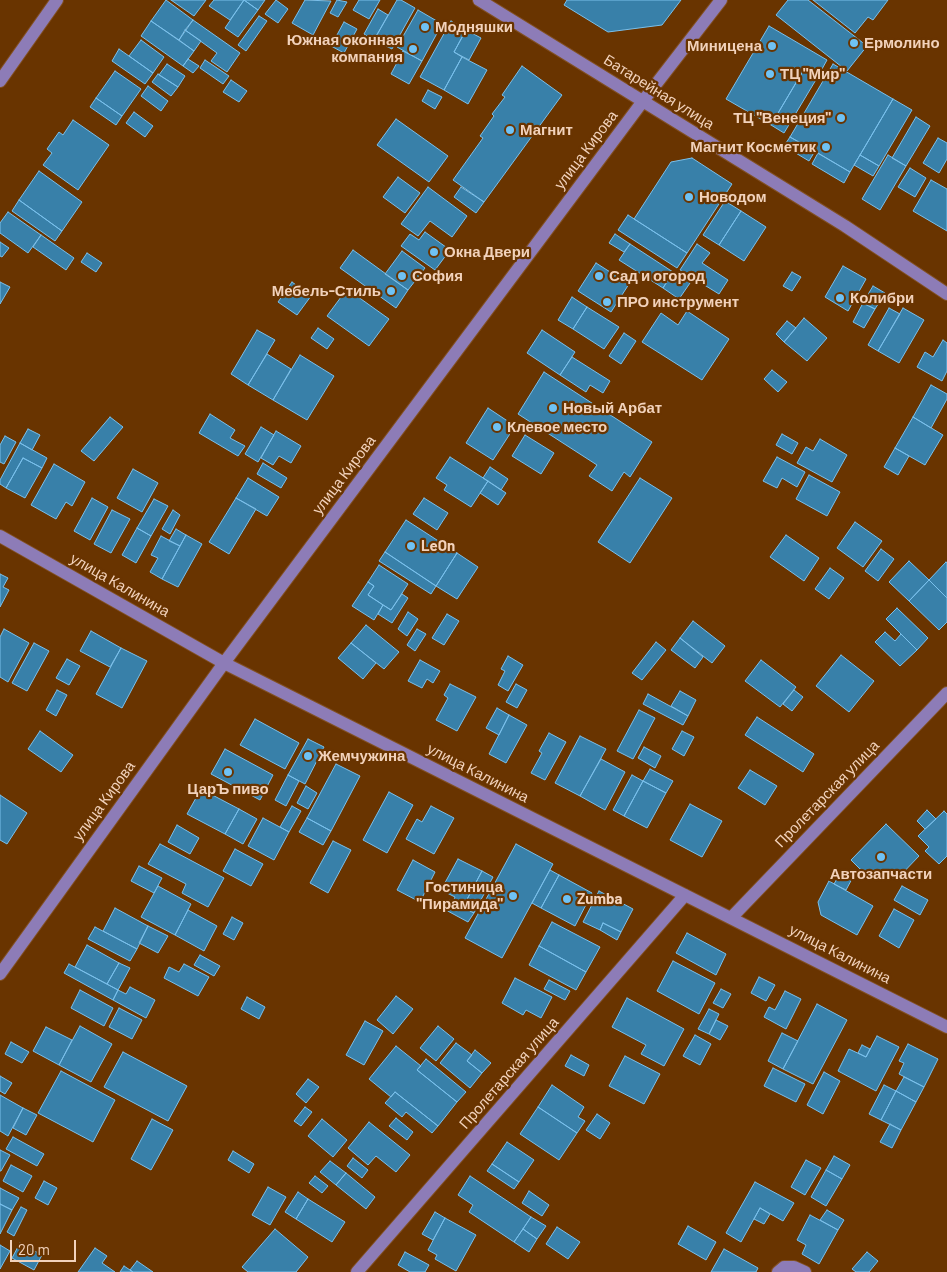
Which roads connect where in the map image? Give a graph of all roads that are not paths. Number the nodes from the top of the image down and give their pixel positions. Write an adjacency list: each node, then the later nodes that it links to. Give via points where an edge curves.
1 (57, 0): 4 (street)
2 (479, 0): 5 (street, Батарейная улица)
3 (721, 0): 5 (street, улица Кирова)
4 (0, 81)
5 (642, 101): 6 (street, Батарейная улица, via 845,226); 8 (street, улица Кирова)
6 (947, 294)
7 (0, 536): 8 (street, улица Калинина)
8 (224, 663): 10 (street, улица Калинина); 12 (street, улица Кирова)
9 (947, 692): 11 (street, Пролетарская улица)
10 (685, 895): 11 (street, улица Калинина); 14 (street, Пролетарская улица)
11 (731, 918): 13 (street, улица Калинина)
12 (0, 974)
13 (947, 1027)
14 (357, 1272)
15 (778, 1272): 16 (street, via 784,1267)
16 (805, 1272)

